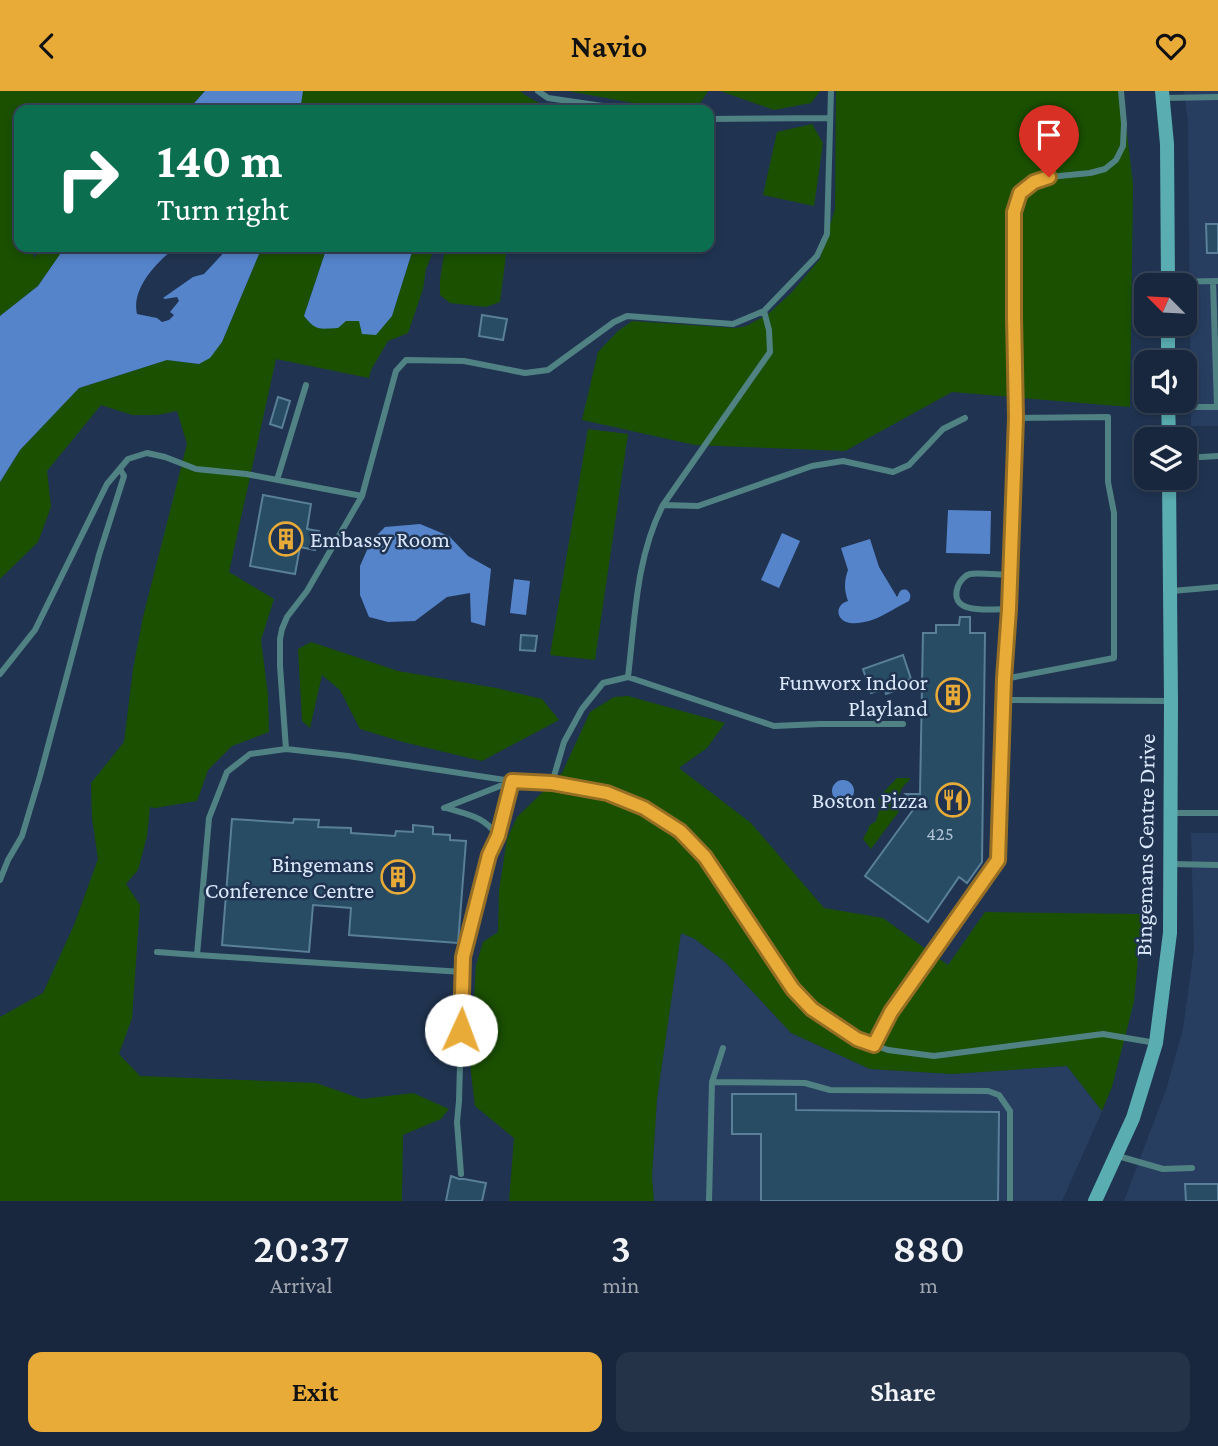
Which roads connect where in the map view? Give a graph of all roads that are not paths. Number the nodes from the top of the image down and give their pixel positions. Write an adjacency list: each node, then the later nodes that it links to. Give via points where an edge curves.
1 (538, 91): 6 (lane, via 548,98)
2 (831, 91): 7 (lane)
3 (1121, 91): 17 (lane, via 1124,124 1116,159 1105,169 1049,177 1020,193 1014,212 1013,253)
4 (1162, 94): 5 (lane); 9 (main road)
5 (1218, 97)
6 (596, 105)
7 (830, 118): 8 (lane); 12 (lane, via 827,234 817,256)
8 (714, 119)
9 (1168, 273)
10 (1215, 281): 11 (lane); 15 (lane)
11 (1197, 282)
12 (764, 311): 23 (lane, via 733,324 627,316 548,370 525,373 464,361 406,360 396,371); 24 (lane, via 770,352)
13 (306, 386): 21 (lane)
14 (1197, 406): 15 (lane)
15 (1217, 407)
16 (965, 418): 24 (lane, via 943,429 909,465 893,472 843,461 812,466 698,506)
17 (1016, 418): 25 (lane); 31 (lane, via 1108,417 1108,482 1114,513 1114,658)
18 (1218, 456): 19 (lane)
19 (1197, 457)
20 (120, 469): 21 (lane, via 128,459 147,453 196,469); 29 (lane, via 107,484 35,630); 43 (lane, via 124,476 22,836)
21 (277, 480): 23 (lane)
22 (1169, 490): 27 (main road, Bingemans Centre Drive)
23 (362, 496): 35 (lane, via 282,629)
24 (663, 505): 30 (lane, via 641,568)
25 (1010, 575): 28 (lane); 28 (lane, via 970,574 957,592 958,600 968,609)
26 (1218, 587): 27 (lane)
27 (1170, 591): 33 (main road, Bingemans Centre Drive)
28 (1009, 609): 31 (lane)
29 (0, 674)
30 (628, 677): 34 (lane, via 774,726); 37 (lane, via 603,683 582,709 564,742)
31 (1004, 679): 32 (lane)
32 (1003, 700): 33 (lane); 48 (lane, via 998,860 891,1012)
33 (1171, 701): 38 (main road, Bingemans Centre Drive)
34 (902, 725)
35 (286, 749): 36 (lane); 45 (lane, via 250,754 227,772 209,818)
36 (512, 781): 37 (lane); 40 (lane); 40 (lane, via 444,808 477,817)
37 (552, 783): 48 (lane, via 607,793 644,808 680,831 705,857 793,989 812,1009)
38 (1170, 813): 39 (lane); 41 (main road, Bingemans Centre Drive)
39 (1218, 813)
40 (498, 836): 46 (lane, via 489,855)
41 (1170, 864): 42 (lane); 47 (main road, Bingemans Centre Drive, via 1170,933)
42 (1218, 865)
43 (0, 880)
44 (157, 952): 45 (lane)
45 (197, 955): 46 (lane)
46 (463, 972): 53 (lane, via 457,1122)
47 (1156, 1043): 48 (lane, via 1103,1034 934,1056); 51 (main road, Bingemans Centre Drive, via 1133,1118)
48 (874, 1045)
49 (723, 1048): 50 (lane)
50 (712, 1082): 54 (lane); 55 (lane, via 999,1095 1010,1111)
51 (1116, 1155): 52 (lane, via 1163,1169); 56 (main road, Bingemans Centre Drive)
52 (1192, 1168)
53 (461, 1174)
54 (709, 1201)
55 (1010, 1201)
56 (1095, 1201)

